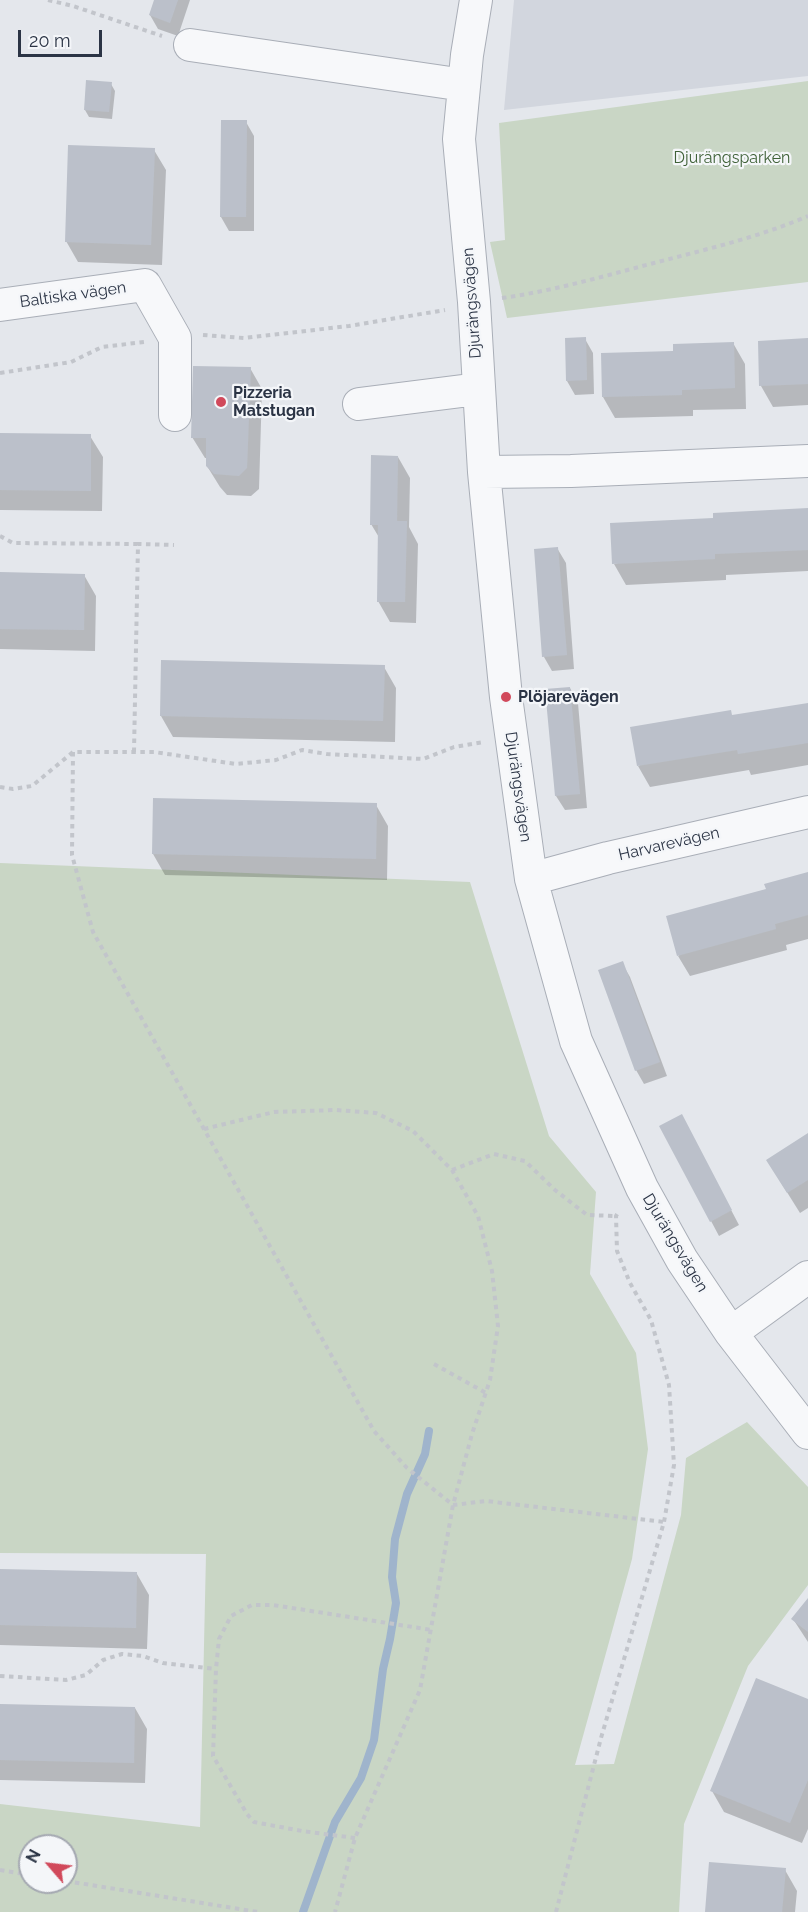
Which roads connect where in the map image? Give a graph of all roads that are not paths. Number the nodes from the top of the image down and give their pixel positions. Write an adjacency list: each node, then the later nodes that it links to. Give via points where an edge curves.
1 (476, 0): 3 (street, Djurängsvägen)
2 (190, 45): 3 (street)
3 (464, 85): 5 (street, Djurängsvägen, via 459,138)
4 (0, 305): 7 (street, Baltiska vägen, via 146,285 175,338)
5 (478, 389): 6 (street); 9 (street, Djurängsvägen)
6 (359, 404)
7 (175, 415)
8 (808, 461): 9 (street)
9 (484, 472): 11 (street, Djurängsvägen, via 511,738)
10 (808, 812): 11 (street, Harvarevägen)
11 (531, 879): 13 (street, Djurängsvägen, via 576,1041 642,1188 682,1260)
12 (808, 1277): 13 (street)
13 (731, 1333): 14 (street, Djurängsvägen)
14 (808, 1433)

